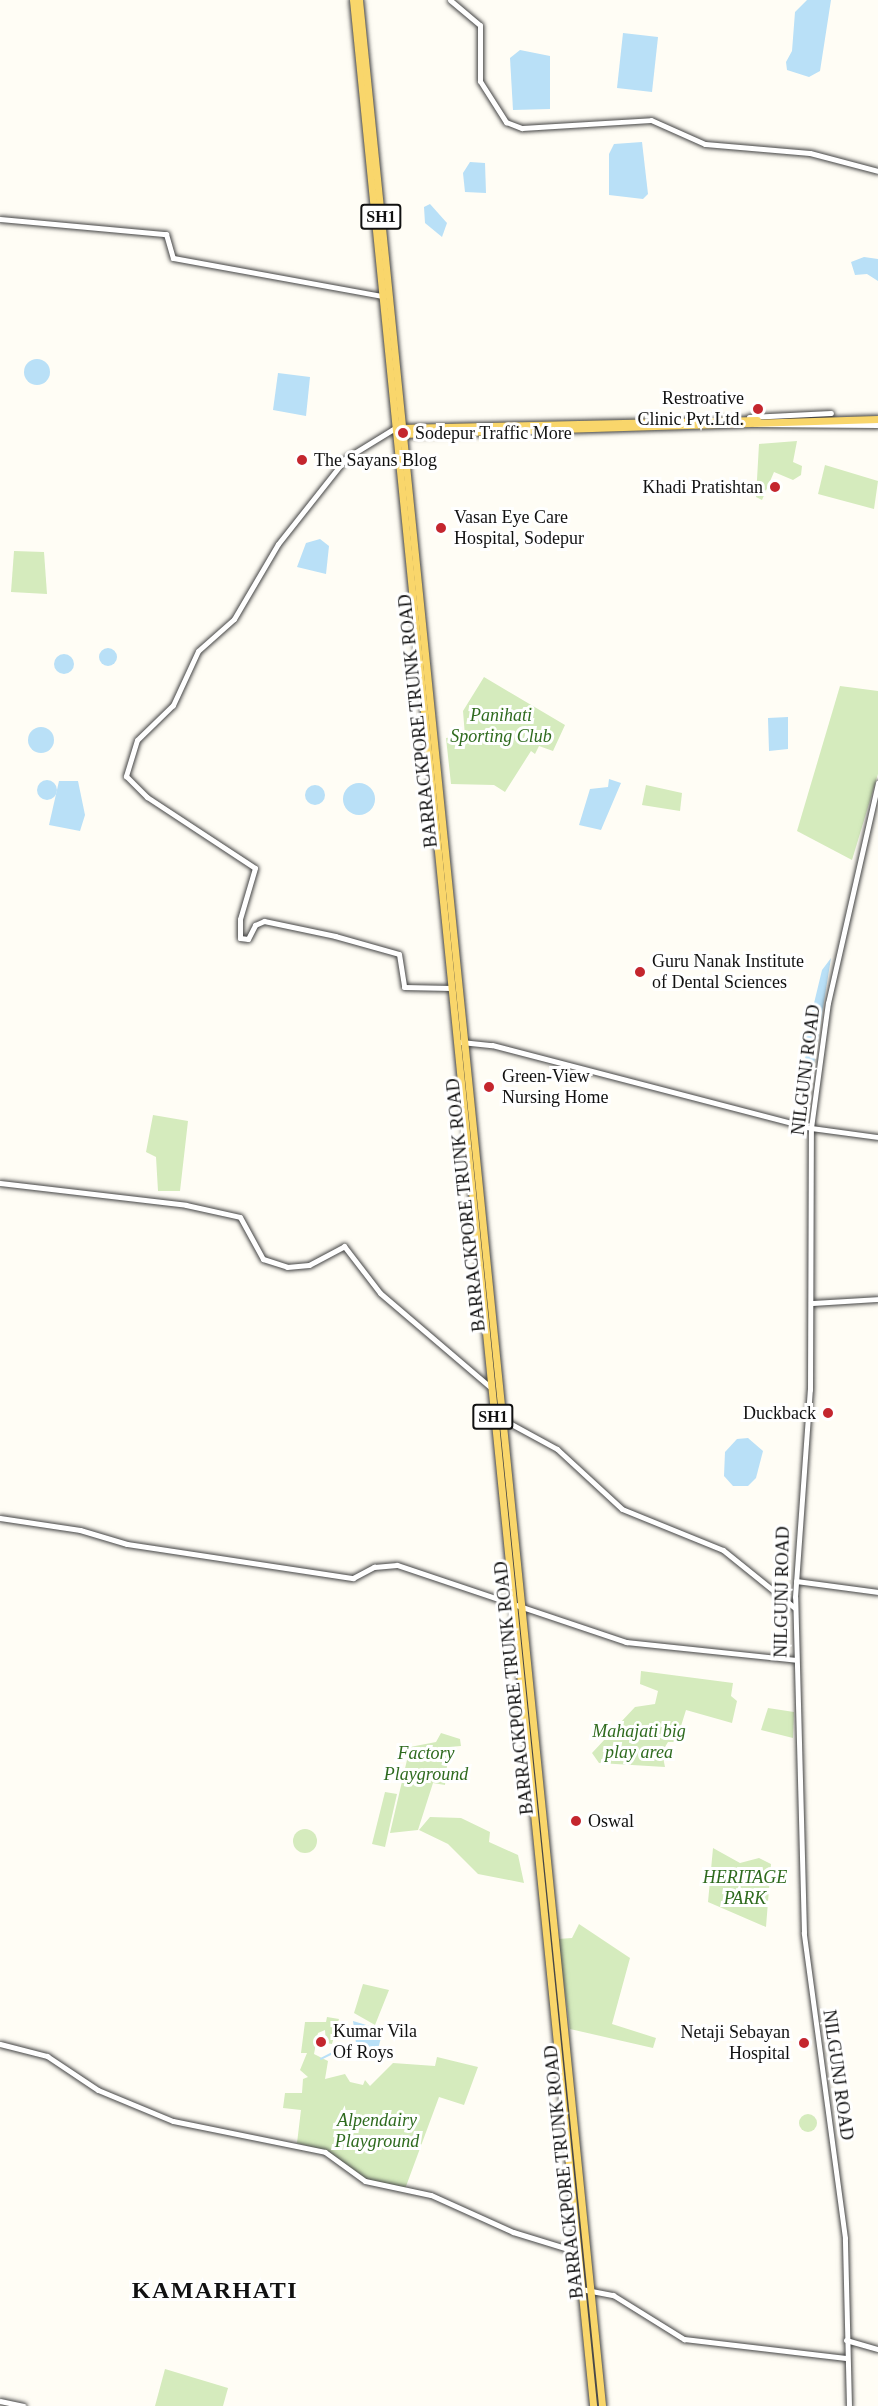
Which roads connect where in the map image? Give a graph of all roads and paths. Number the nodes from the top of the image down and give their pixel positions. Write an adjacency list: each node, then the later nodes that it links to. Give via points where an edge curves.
1 (353, 0): 6 (main road, BARRACKPORE TRUNK ROAD / SH1)
2 (359, 0): 11 (main road, BARRACKPORE TRUNK ROAD / SH1)
3 (450, 0): 4 (street, via 480,25 480,81 506,122 522,128 651,120 705,144 810,153)
4 (878, 171)
5 (0, 219): 6 (street, via 166,234 173,258)
6 (382, 296): 11 (main road, BARRACKPORE TRUNK ROAD / SH1)
7 (831, 413): 9 (street)
8 (878, 419): 9 (main road)
9 (749, 420): 10 (street, via 761,427); 11 (main road)
10 (878, 425)
11 (398, 431): 13 (main road, BARRACKPORE TRUNK ROAD / SH1); 13 (street, via 346,458 278,544 234,619 198,651 173,705 137,740 126,776 147,797 255,868 240,919 243,940 264,921 335,936 399,954 404,987); 15 (main road, BARRACKPORE TRUNK ROAD / SH1)
12 (878, 783): 16 (street, NILGUNJ ROAD, via 828,1003)
13 (451, 988): 14 (main road, BARRACKPORE TRUNK ROAD / SH1)
14 (456, 1042): 15 (street); 21 (main road, BARRACKPORE TRUNK ROAD / SH1)
15 (464, 1042): 16 (street); 22 (main road, BARRACKPORE TRUNK ROAD / SH1)
16 (811, 1128): 17 (street); 20 (street, NILGUNJ ROAD)
17 (878, 1137)
18 (0, 1182): 21 (street, via 186,1205 240,1217 262,1259 287,1267 309,1265 344,1246 380,1293)
19 (878, 1299): 20 (street)
20 (811, 1303): 25 (street, NILGUNJ ROAD)
21 (490, 1387): 23 (main road, BARRACKPORE TRUNK ROAD / SH1)
22 (502, 1419): 23 (street); 28 (main road, BARRACKPORE TRUNK ROAD / SH1); 29 (street, via 556,1449 622,1509 723,1550)
23 (494, 1420): 27 (main road, BARRACKPORE TRUNK ROAD / SH1)
24 (0, 1518): 27 (street, via 80,1530 127,1544 353,1578 374,1567 397,1565)
25 (796, 1581): 26 (street); 29 (street, NILGUNJ ROAD)
26 (878, 1592)
27 (512, 1604): 28 (street); 33 (main road, BARRACKPORE TRUNK ROAD / SH1)
28 (522, 1607): 30 (street, via 626,1642); 32 (main road, BARRACKPORE TRUNK ROAD / SH1)
29 (795, 1608): 30 (street, NILGUNJ ROAD)
30 (796, 1660): 37 (street, NILGUNJ ROAD, via 804,1933 845,2238)
31 (0, 2044): 34 (street, via 47,2056 98,2090 173,2121 325,2152 365,2181 431,2195 513,2232)
32 (567, 2053): 33 (main road); 36 (main road, BARRACKPORE TRUNK ROAD / SH1)
33 (558, 2054): 34 (main road, BARRACKPORE TRUNK ROAD / SH1)
34 (578, 2252): 35 (main road, BARRACKPORE TRUNK ROAD / SH1)
35 (581, 2289): 36 (street); 42 (main road, BARRACKPORE TRUNK ROAD / SH1)
36 (591, 2289): 39 (street, via 613,2295 684,2339); 43 (main road, BARRACKPORE TRUNK ROAD / SH1)
37 (846, 2340): 38 (street); 39 (street, NILGUNJ ROAD)
38 (878, 2349)
39 (846, 2358): 44 (street, NILGUNJ ROAD)
40 (0, 2401): 41 (street)
41 (23, 2406)
42 (593, 2406)
43 (602, 2406)
44 (849, 2406)

